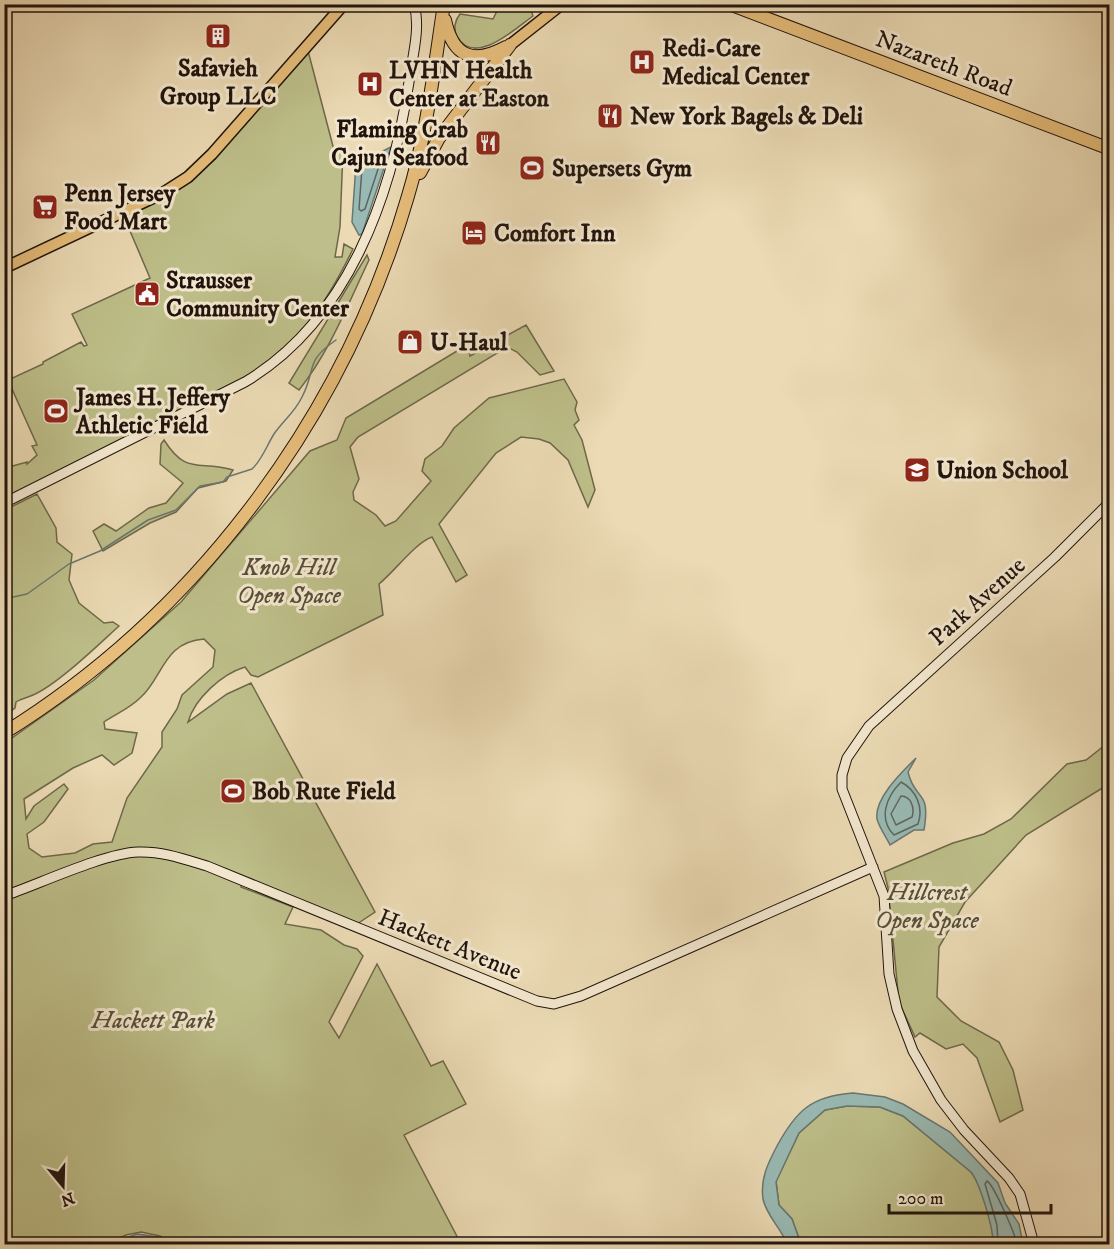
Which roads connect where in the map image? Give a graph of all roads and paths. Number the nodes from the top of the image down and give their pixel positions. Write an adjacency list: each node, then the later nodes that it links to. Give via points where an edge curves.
1 (344, 4): 11 (main road, via 188,177)
2 (414, 4): 13 (main road, via 416,35 387,185 353,262 305,333 278,360 245,382)
3 (729, 4): 9 (highway, Nazareth Road)
4 (749, 4): 8 (highway, Nazareth Road)
5 (561, 5): 7 (main road)
6 (441, 6): 7 (highway, via 451,40 465,54 484,57); 10 (highway, via 430,107); 14 (highway, via 423,107 397,213 359,314 309,411 249,501 171,590 91,664)
7 (510, 45): 10 (highway, via 439,138)
8 (1110, 141)
9 (1110, 149)
10 (409, 196): 15 (highway, via 356,335 318,407 265,489 209,558 140,629 79,681)
11 (4, 268)
12 (1110, 502): 16 (main road, Park Avenue, via 869,726 852,748 841,782 847,808)
13 (4, 503)
14 (4, 726)
15 (4, 733)
16 (873, 867): 17 (main road, Hackett Avenue, via 554,1004 537,1001 207,866 166,854 117,855); 18 (main road, Park Avenue, via 885,901 892,990 908,1039 929,1082 952,1116 1019,1191)
17 (4, 896)
18 (1034, 1245)

